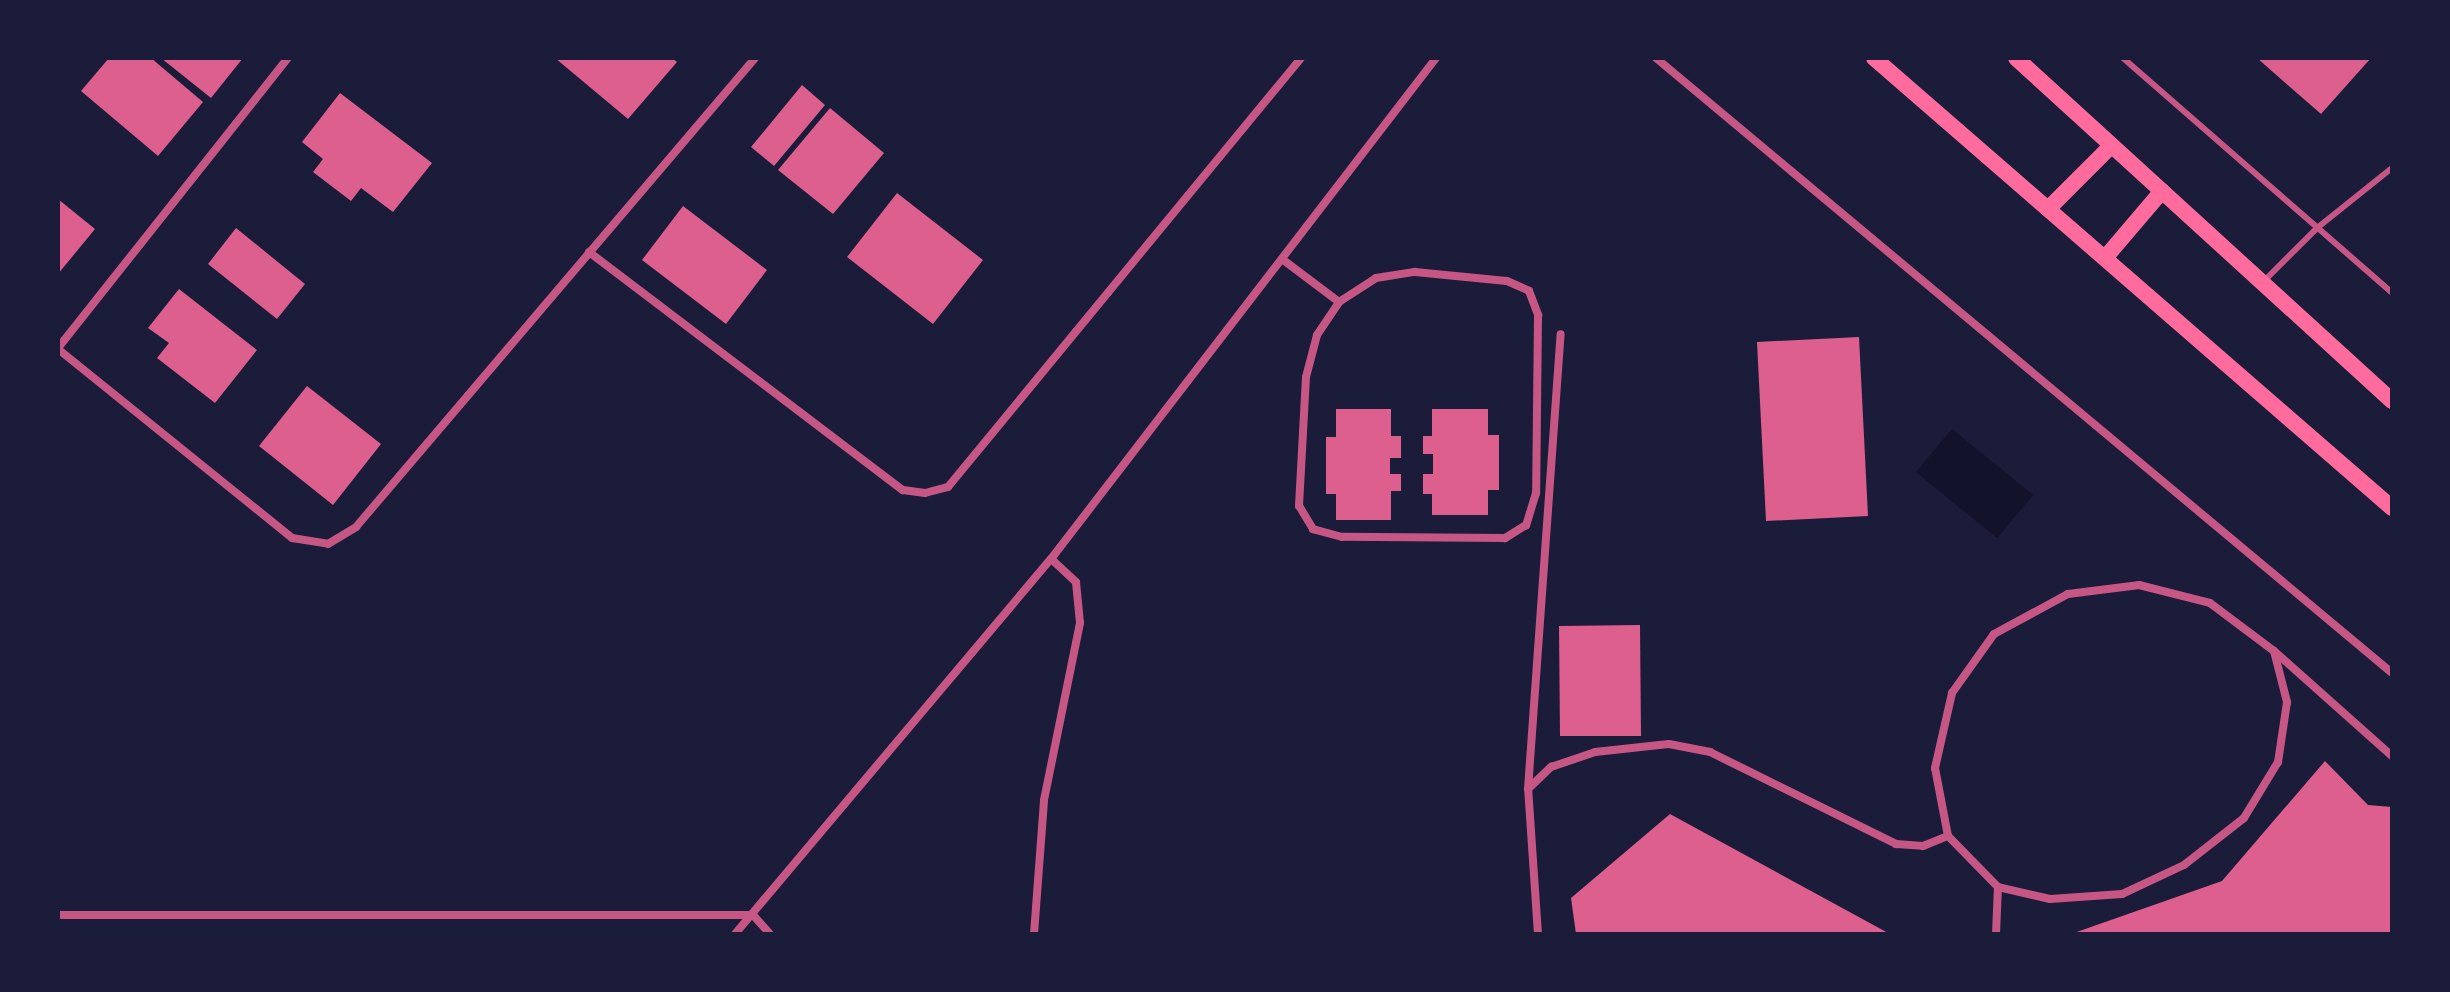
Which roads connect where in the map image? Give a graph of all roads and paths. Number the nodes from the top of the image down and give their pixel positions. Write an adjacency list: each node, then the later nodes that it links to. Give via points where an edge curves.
1 (288, 58): 21 (street)
2 (755, 58): 14 (street)
3 (1301, 58): 14 (street, via 948,487 925,493 903,490)
4 (1436, 58): 16 (street)
5 (1656, 58): 26 (street)
6 (1874, 58): 12 (main road)
7 (2016, 58): 9 (main road)
8 (2123, 58): 13 (lane)
9 (2111, 146): 11 (main road); 12 (main road)
10 (2392, 168): 13 (lane)
11 (2162, 191): 15 (main road); 17 (main road)
12 (2048, 209): 15 (main road)
13 (2317, 228): 17 (lane); 18 (lane)
14 (589, 252): 21 (street, via 356,527 328,544 292,538)
15 (2105, 258): 23 (main road)
16 (1282, 259): 19 (street); 24 (street)
17 (2262, 283): 22 (main road)
18 (2392, 293)
19 (1339, 302): 19 (street, via 1317,335 1306,377 1299,506 1313,529 1342,537 1505,538 1526,525 1536,493 1538,315 1529,291 1507,281 1415,272 1376,278)
20 (1561, 334): 28 (street)
21 (58, 349)
22 (2392, 401)
23 (2392, 508)
24 (1051, 559): 32 (street); 35 (street, via 1076,582 1080,623 1044,800)
25 (2274, 651): 27 (street); 29 (street, via 2210,603 2139,585 2068,594 1994,634 1952,693 1935,768); 30 (street, via 2287,702 2278,762 2244,818 2184,865 2122,894 2050,899)
26 (2392, 673)
27 (2392, 756)
28 (1528, 789): 29 (street, via 1551,767 1595,752 1669,744 1710,752 1896,844 1923,846); 36 (street)
29 (1948, 836): 30 (street)
30 (1998, 887): 37 (street)
31 (58, 915): 32 (street)
32 (753, 915): 33 (street); 34 (street)
33 (735, 934)
34 (770, 934)
35 (1034, 934)
36 (1538, 934)
37 (1996, 934)

